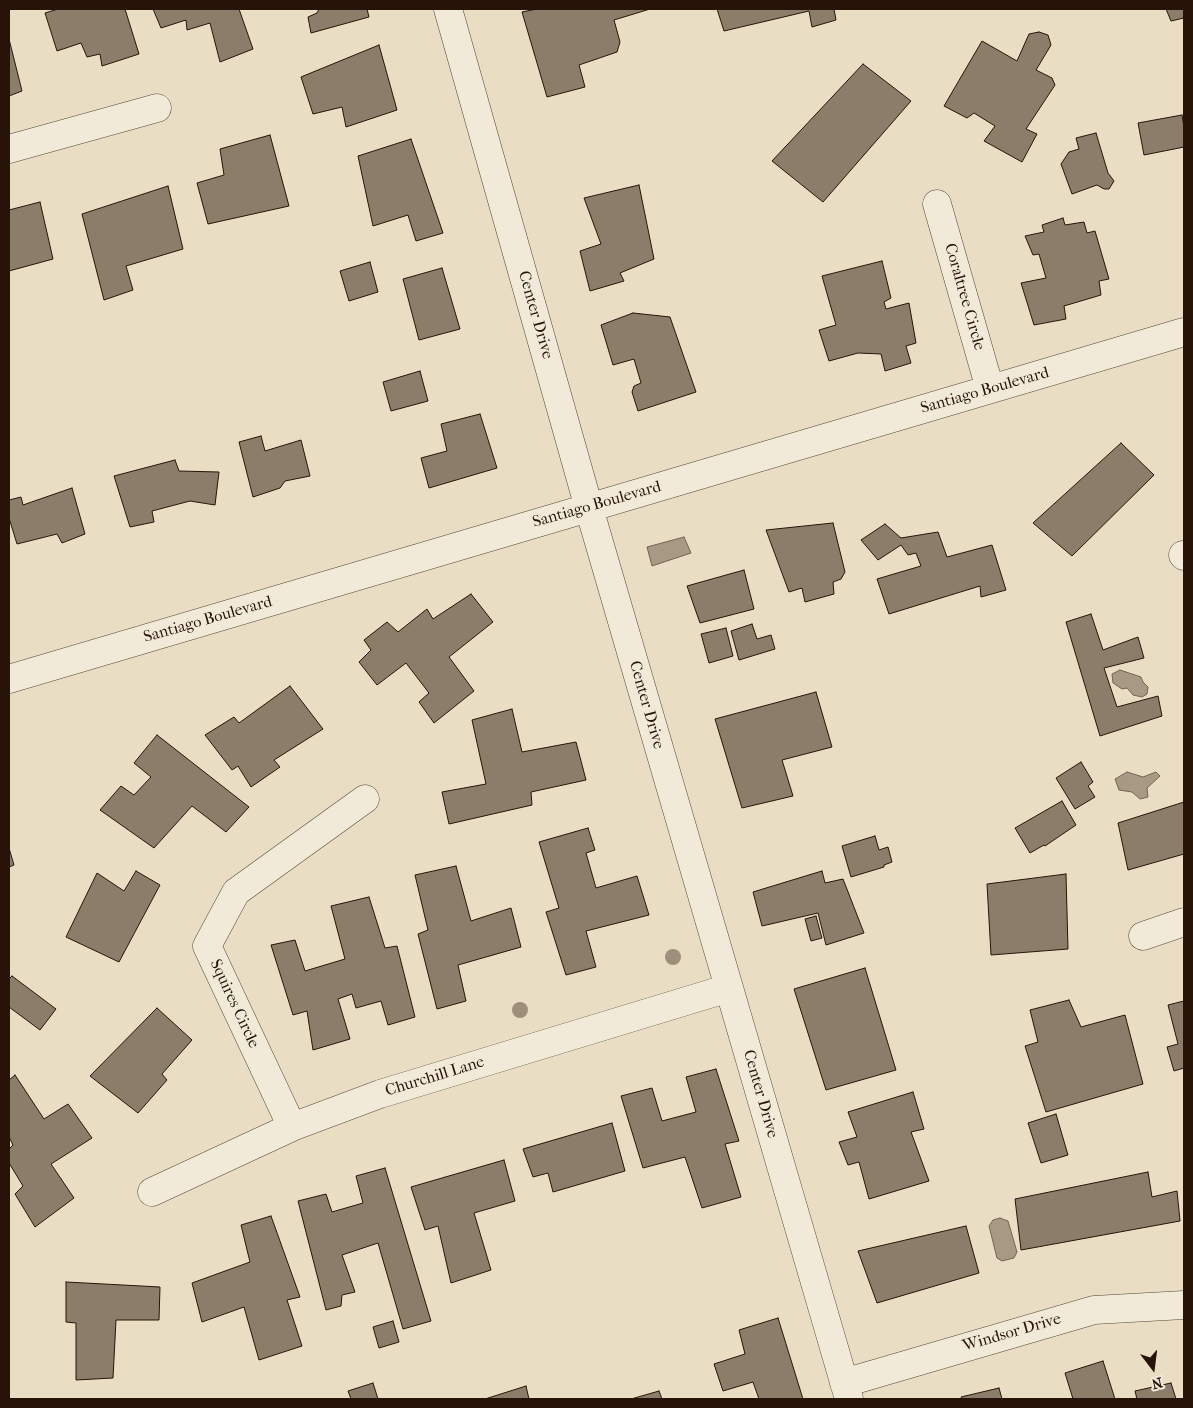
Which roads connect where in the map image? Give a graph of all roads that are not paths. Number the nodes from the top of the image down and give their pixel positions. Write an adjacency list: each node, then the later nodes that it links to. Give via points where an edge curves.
1 (448, 9): 7 (street, Center Drive)
2 (157, 108): 3 (street)
3 (9, 149)
4 (938, 204): 6 (street, Coraltree Circle)
5 (1184, 332): 6 (street, Santiago Boulevard)
6 (990, 389): 7 (street, Santiago Boulevard)
7 (589, 508): 8 (street, Santiago Boulevard); 12 (street, Center Drive)
8 (9, 679)
9 (365, 799): 13 (street, Squires Circle, via 236,892 207,946)
10 (1184, 922): 11 (street)
11 (1143, 936)
12 (729, 988): 13 (street, Churchill Lane, via 380,1094); 16 (street, Center Drive)
13 (292, 1127): 14 (street, Churchill Lane)
14 (152, 1192)
15 (1184, 1305): 16 (street, Windsor Drive, via 1094,1310)
16 (847, 1391)

